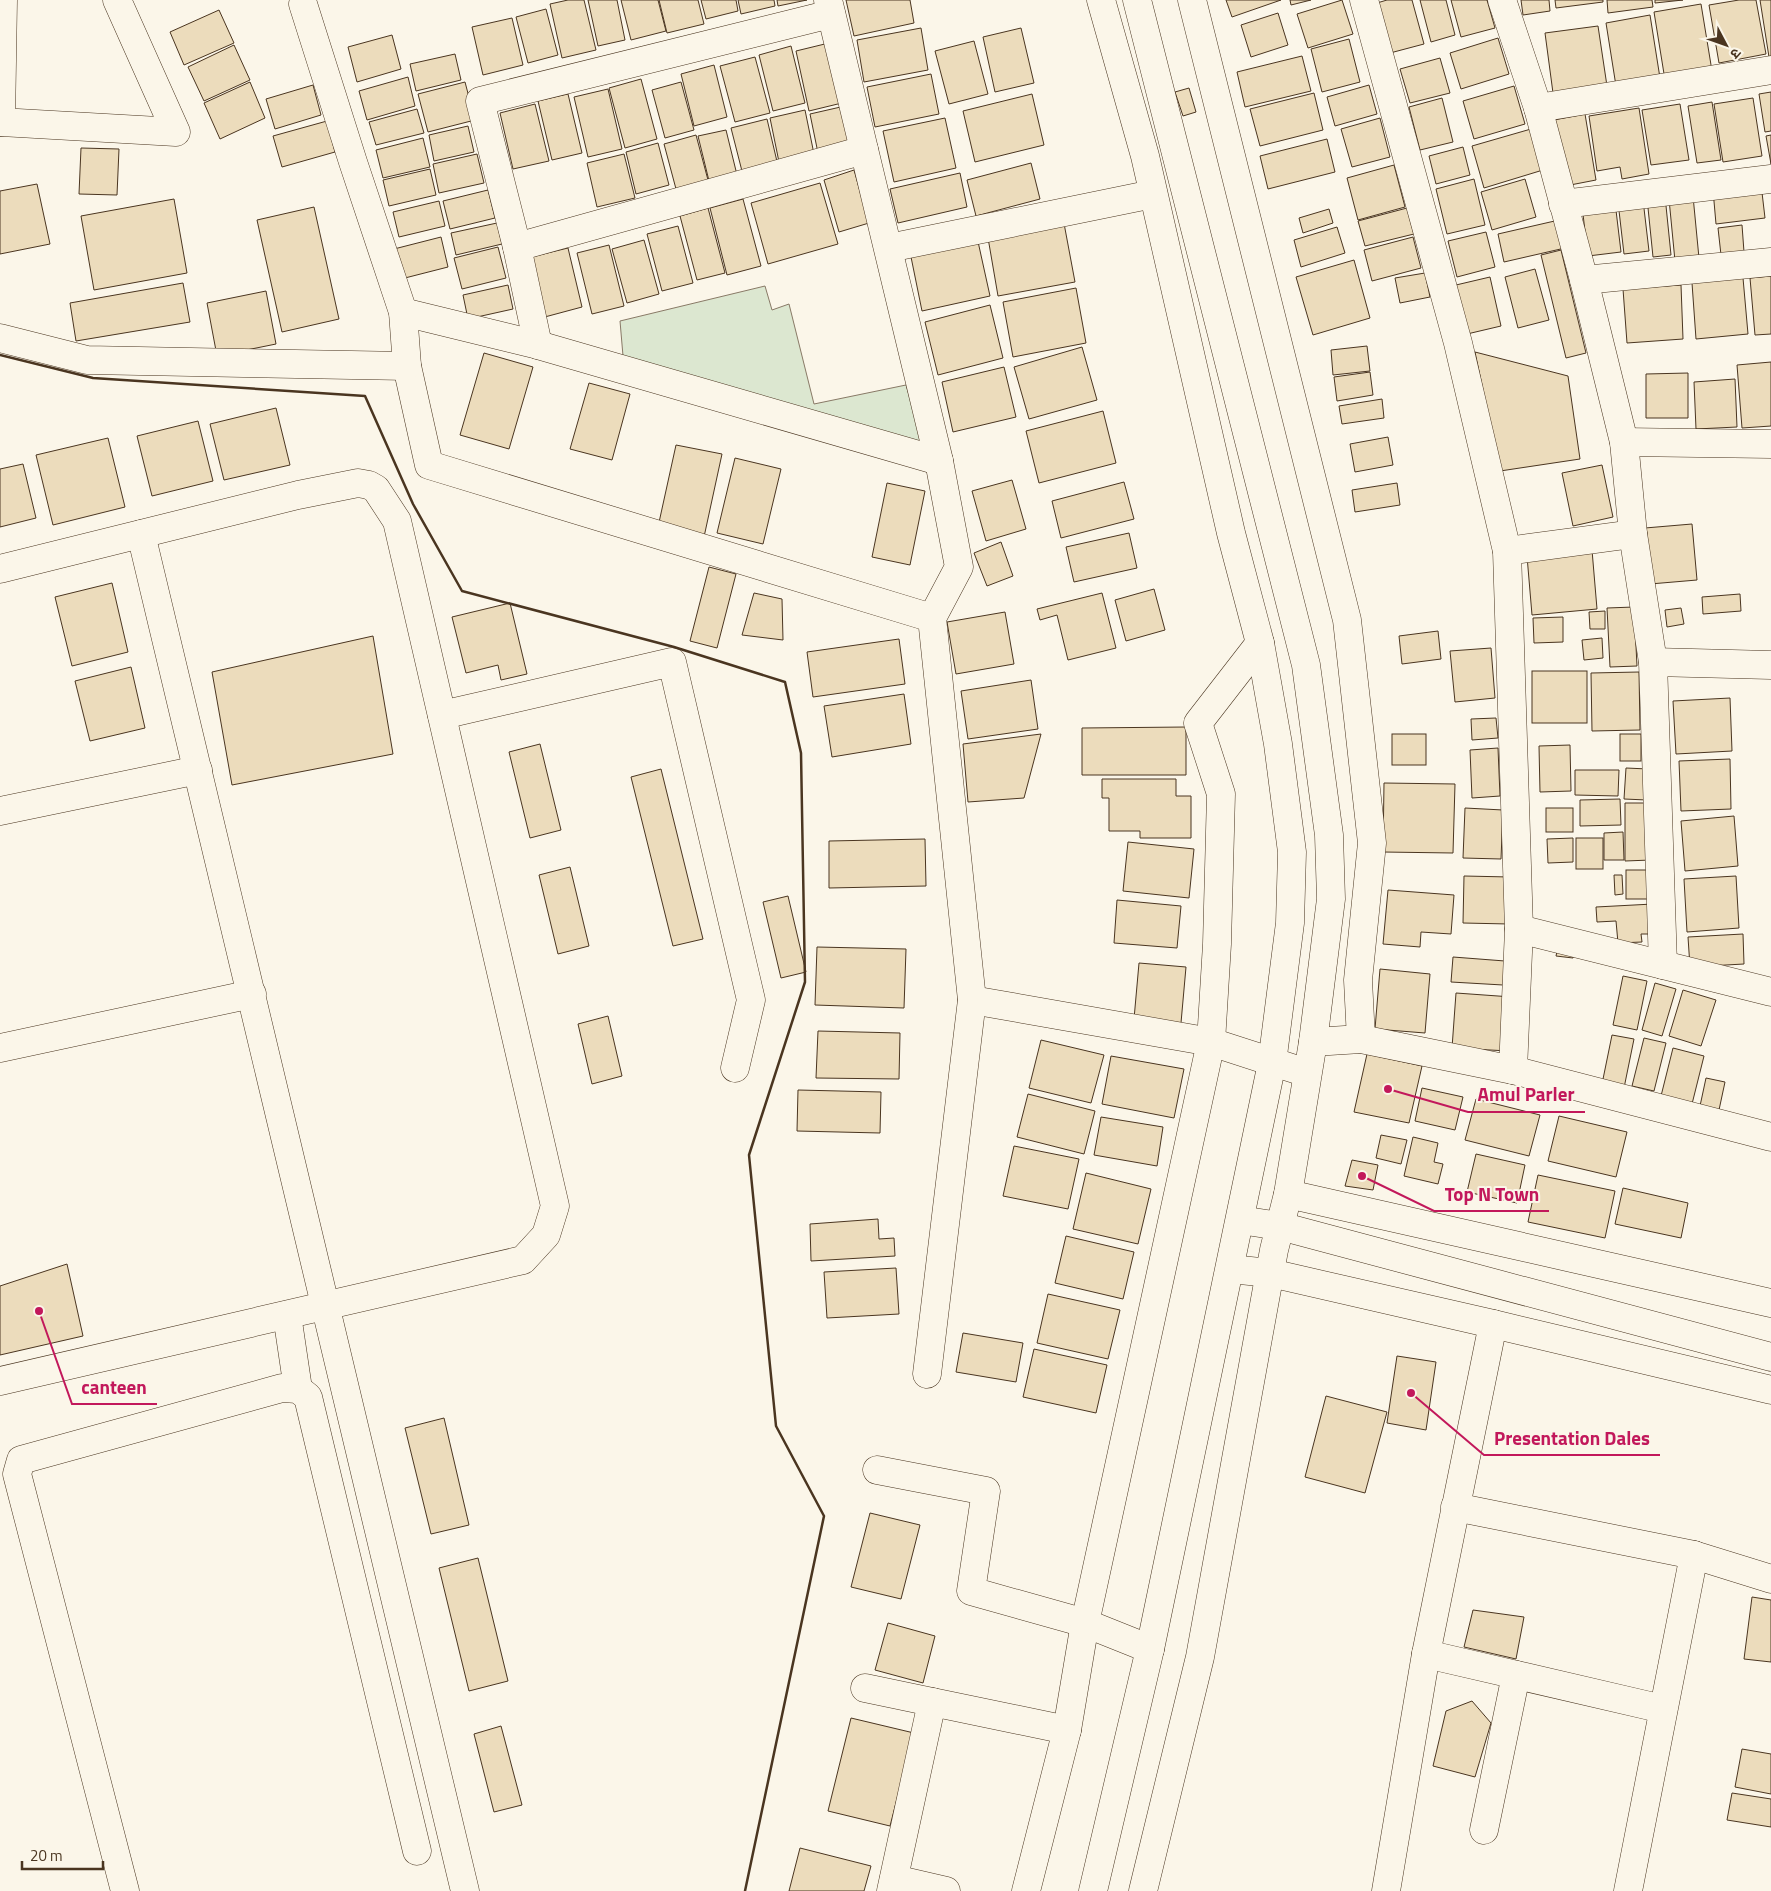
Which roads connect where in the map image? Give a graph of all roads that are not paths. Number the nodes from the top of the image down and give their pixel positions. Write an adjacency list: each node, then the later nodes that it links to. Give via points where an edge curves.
1 (3, 0): 12 (street)
2 (117, 0): 12 (street, via 176,132)
3 (1101, 0): 15 (street)
4 (1137, 0): 46 (street, via 1306,664 1328,835 1331,899)
5 (1192, 0): 44 (street, via 1347,620 1372,844 1358,980)
6 (1365, 0): 30 (street, via 1458,343)
7 (1502, 0): 11 (street)
8 (308, 1): 21 (street, via 352,162)
9 (829, 7): 13 (street); 17 (street, via 480,101)
10 (1771, 70): 11 (street)
11 (1538, 108): 16 (street)
12 (0, 122)
13 (864, 150): 17 (street); 18 (street)
14 (1771, 178): 16 (street)
15 (1153, 194): 18 (street); 33 (street, via 1231,533)
16 (1563, 204): 20 (street)
17 (517, 247): 23 (street)
18 (889, 248): 27 (street)
19 (1771, 262): 20 (street)
20 (1584, 280): 25 (street)
21 (403, 312): 23 (street); 24 (street)
22 (0, 338): 24 (street, via 87,360)
23 (538, 345): 27 (street)
24 (407, 366): 32 (street, via 428,465)
25 (1624, 442): 26 (street); 29 (street)
26 (1771, 444)
27 (939, 461): 32 (street, via 960,567)
28 (141, 534): 31 (street); 36 (street, via 298,495 358,483 369,484 376,489 397,521); 37 (street)
29 (1633, 534): 30 (street); 34 (street)
30 (1507, 551): 39 (street)
31 (0, 569)
32 (932, 618): 43 (street)
33 (1260, 642): 45 (street, via 1198,723 1221,794); 48 (street, via 1292,852 1290,923)
34 (1653, 662): 35 (street); 40 (street)
35 (1771, 665)
36 (442, 716): 49 (street, via 672,662 751,1000); 59 (street, via 555,1206 546,1235 523,1260)
37 (198, 770): 38 (street); 42 (street)
38 (0, 811)
39 (1519, 928): 40 (street); 50 (street)
40 (1663, 965): 41 (street)
41 (1771, 992)
42 (252, 994): 47 (street); 59 (street)
43 (972, 1000): 45 (street); 63 (street)
44 (1361, 1039): 46 (street); 50 (street)
45 (1211, 1042): 48 (street); 71 (street)
46 (1313, 1042): 51 (street)
47 (0, 1048)
48 (1272, 1063): 51 (street); 54 (street)
49 (735, 1068)
50 (1513, 1070): 52 (street)
51 (1307, 1073): 53 (street)
52 (1771, 1137)
53 (1288, 1194): 55 (street); 58 (street)
54 (1240, 1220): 55 (street); 56 (street)
55 (1280, 1226): 57 (street); 62 (street)
56 (1230, 1269): 57 (street); 72 (street)
57 (1270, 1273): 61 (street); 87 (street, via 1200,1657)
58 (1771, 1303)
59 (326, 1306): 60 (street); 83 (street)
60 (287, 1315): 64 (street); 65 (street)
61 (1493, 1324): 66 (street); 68 (street)
62 (1771, 1357)
63 (927, 1374)
64 (0, 1381)
65 (298, 1389): 80 (street, via 308,1397); 82 (street, via 282,1388 21,1460 17,1474)
66 (1771, 1390)
67 (877, 1470): 71 (street, via 986,1490 971,1591)
68 (1455, 1507): 69 (street); 73 (street)
69 (1694, 1555): 70 (street); 77 (street)
70 (1771, 1579)
71 (1085, 1623): 72 (street); 78 (street)
72 (1150, 1648): 86 (street)
73 (1426, 1654): 74 (street); 88 (street)
74 (1516, 1675): 77 (street); 79 (street)
75 (865, 1688): 76 (street)
76 (932, 1702): 78 (street); 81 (street)
77 (1663, 1708): 89 (street)
78 (1067, 1730): 85 (street)
79 (1484, 1830)
80 (417, 1851)
81 (893, 1885): 84 (street)
82 (125, 1891)
83 (465, 1891)
84 (946, 1891)
85 (1026, 1891)
86 (1093, 1891)
87 (1143, 1891)
88 (1386, 1891)
89 (1628, 1891)

